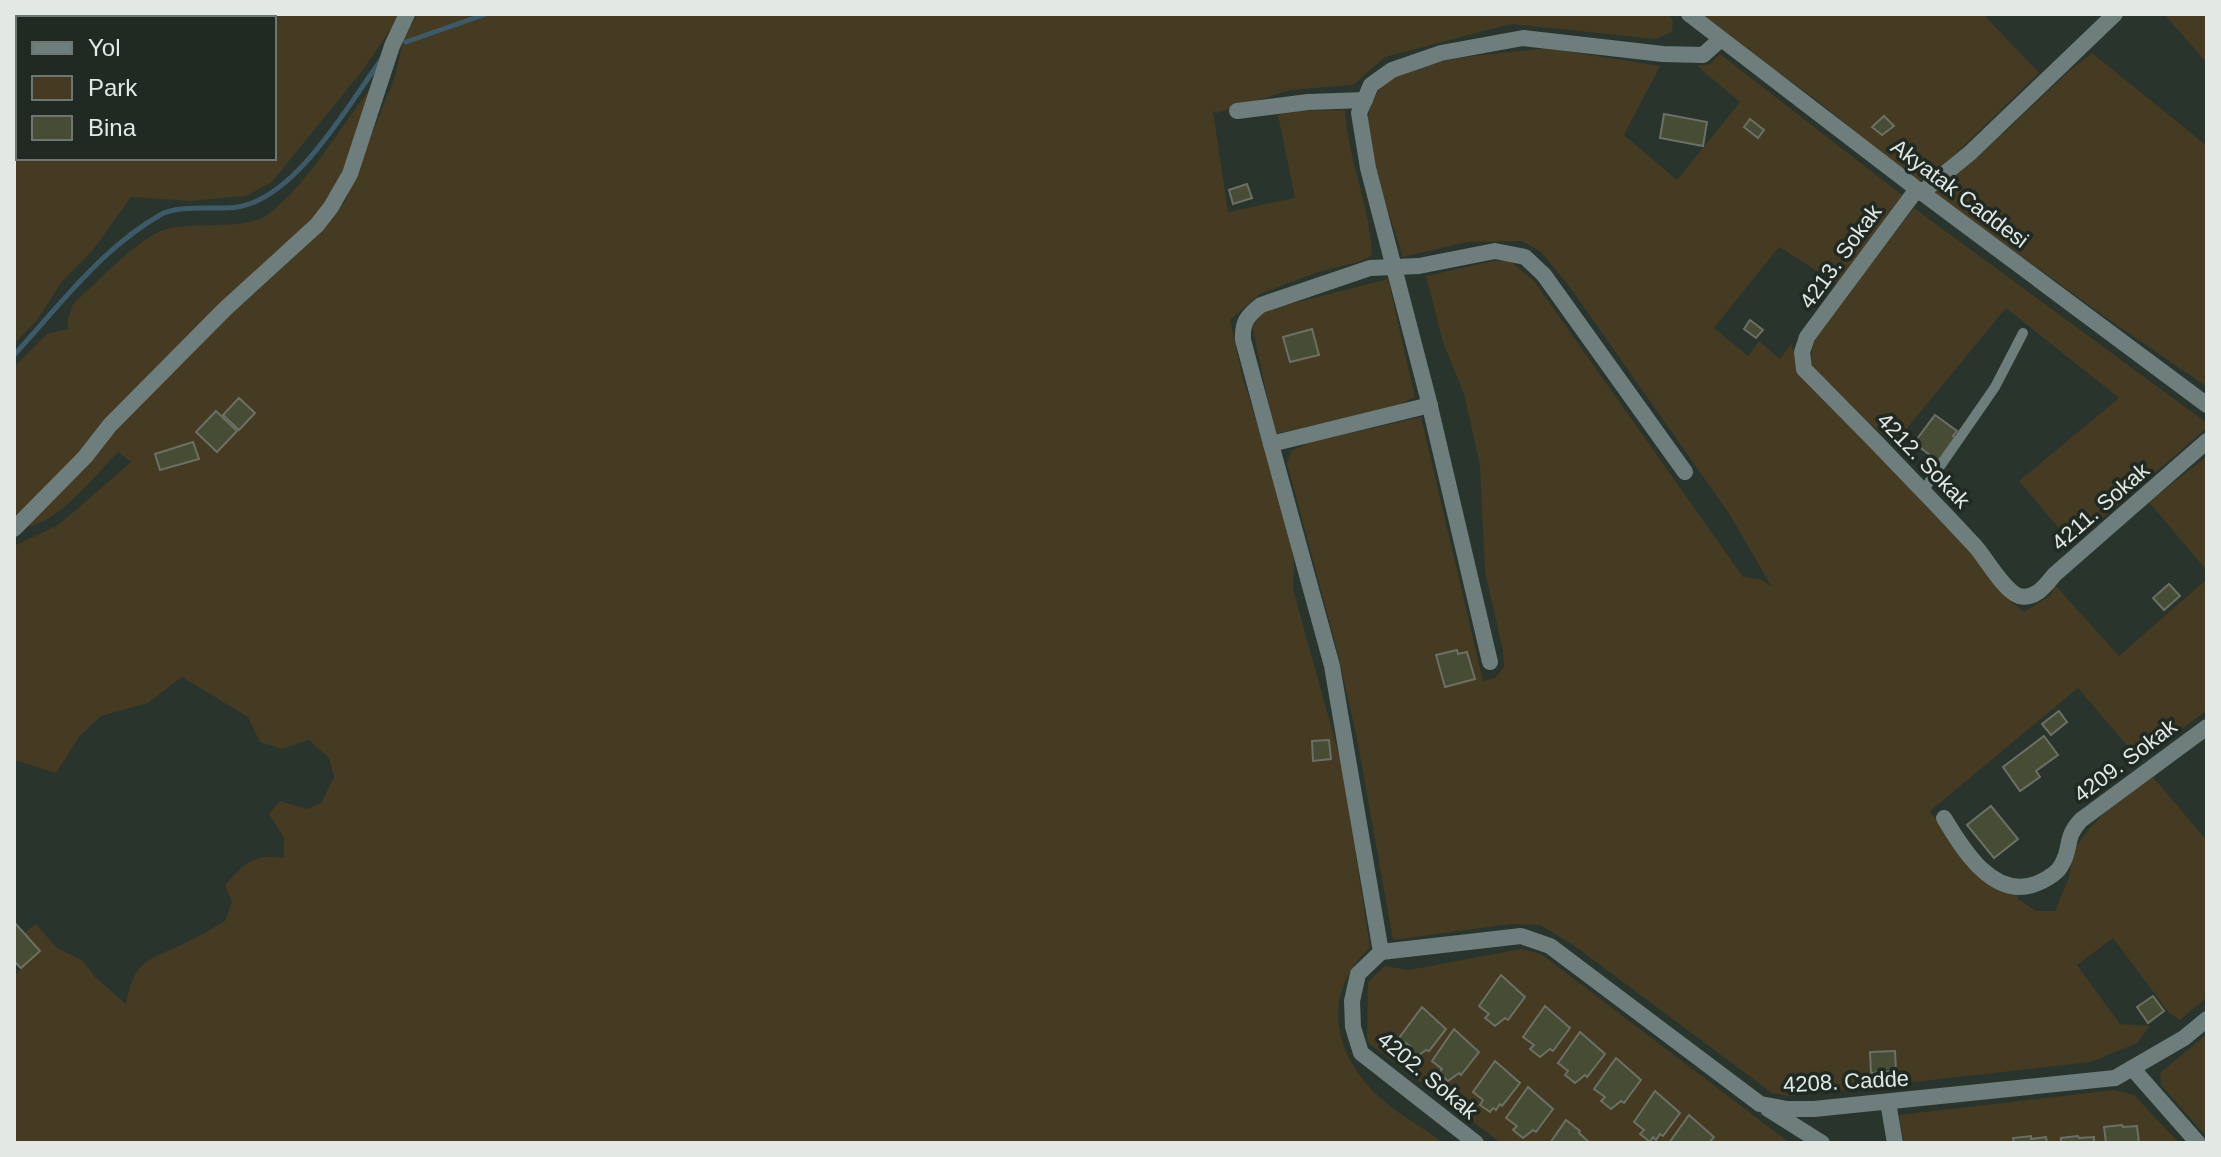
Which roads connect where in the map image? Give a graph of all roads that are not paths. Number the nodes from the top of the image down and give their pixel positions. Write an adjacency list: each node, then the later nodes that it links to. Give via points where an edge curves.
1 (407, 14): 17 (street, via 350,174 331,207 110,425)
2 (1689, 14): 4 (street, Akyatak Caddesi)
3 (2115, 14): 7 (street, 4213. Sokak, via 1970,153)
4 (1721, 39): 5 (street, via 1703,55 1523,38 1441,53 1392,70 1371,85); 7 (street, Akyatak Caddesi)
5 (1365, 100): 6 (street); 8 (street, via 1359,113 1368,168)
6 (1237, 111)
7 (1919, 191): 10 (street, 4213. Sokak, via 1807,337); 12 (street, Akyatak Caddesi)
8 (1393, 267): 11 (street); 14 (street, via 1370,268 1261,305 1246,316 1243,340); 15 (street, via 1495,251 1525,257 1544,275)
9 (2023, 333): 16 (lane, via 1995,387)
10 (1802, 352): 16 (street, 4212. Sokak, via 1804,369)
11 (1430, 405): 14 (street); 19 (street)
12 (2207, 405)
13 (2207, 441): 18 (street, 4211. Sokak, via 2042,589)
14 (1271, 444): 22 (street, via 1332,666)
15 (1685, 472)
16 (1923, 491): 18 (street, 4212. Sokak, via 2009,590)
17 (14, 529)
18 (2020, 596)
19 (1490, 662)
20 (2207, 727): 21 (street, 4209. Sokak, via 2081,820 2071,831 2063,864 2027,887 1985,874)
21 (1944, 818)
22 (1381, 952): 26 (street, 4208. Cadde, via 1521,936 1535,939); 27 (street, 4202. Sokak, via 1358,974 1352,1001 1361,1053)
23 (2207, 1019): 24 (street, 4208. Cadde)
24 (2132, 1068): 25 (street, 4208. Cadde, via 2115,1078); 30 (street)
25 (1888, 1102): 26 (street, 4208. Cadde, via 1787,1109); 29 (street)
26 (1760, 1104): 28 (street)
27 (1476, 1143)
28 (1822, 1143)
29 (1895, 1143)
30 (2198, 1143)

